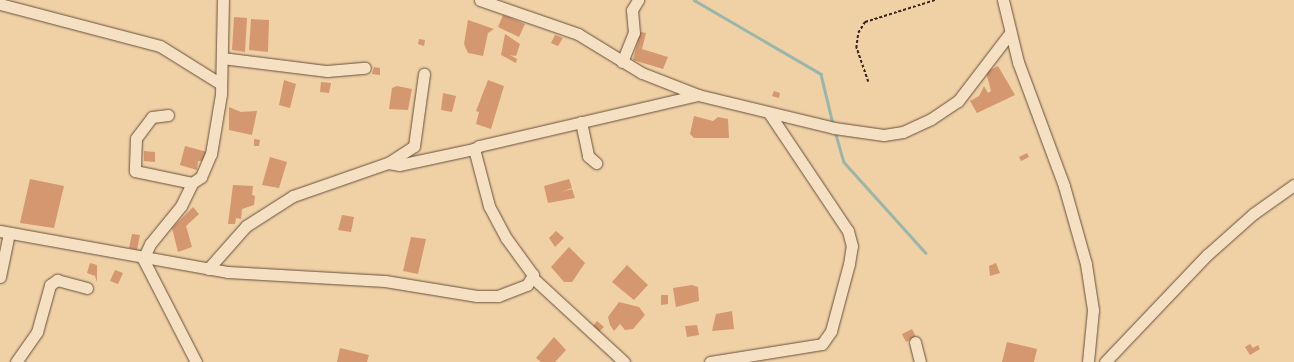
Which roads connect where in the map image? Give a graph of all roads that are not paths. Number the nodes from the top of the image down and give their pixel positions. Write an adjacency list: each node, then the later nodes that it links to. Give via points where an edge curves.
1 (480, 0): 8 (street, via 578,34)
2 (638, 0): 8 (street, via 632,10 634,33)
3 (1003, 0): 6 (street)
4 (220, 1): 7 (street)
5 (0, 4): 11 (street, via 160,46)
6 (1010, 33): 13 (street, via 958,101 932,119 903,132 861,132); 33 (street, via 1064,186 1086,264 1093,310)
7 (222, 58): 9 (street, via 328,71); 11 (street)
8 (622, 62): 12 (street)
9 (365, 68)
10 (424, 74): 18 (street, via 414,146)
11 (221, 84): 19 (street, via 211,154 201,177)
12 (698, 95): 13 (street); 15 (street)
13 (769, 113): 31 (street, via 848,231 852,246 849,264 831,331 822,344)
14 (168, 115): 19 (street, via 152,117 136,138 135,171)
15 (581, 122): 16 (street); 17 (street, via 588,156)
16 (474, 149): 18 (street, via 398,165); 25 (street, via 490,206)
17 (596, 163)
18 (388, 164): 23 (street, via 280,202 233,238)
19 (192, 183): 22 (street, via 181,206 146,250)
20 (1294, 185): 34 (street, via 1249,218 1207,254)
21 (5, 232): 22 (street); 24 (street)
22 (143, 259): 23 (street); 29 (street)
23 (208, 269): 25 (street, via 295,278 400,282 485,296 512,292)
24 (0, 277)
25 (533, 278): 30 (street)
26 (87, 288): 28 (street, via 57,280 50,285 32,342)
27 (915, 342): 32 (street)
28 (16, 362)
29 (196, 362)
30 (624, 362)
31 (710, 362)
32 (920, 362)
33 (1088, 362)
34 (1105, 362)

